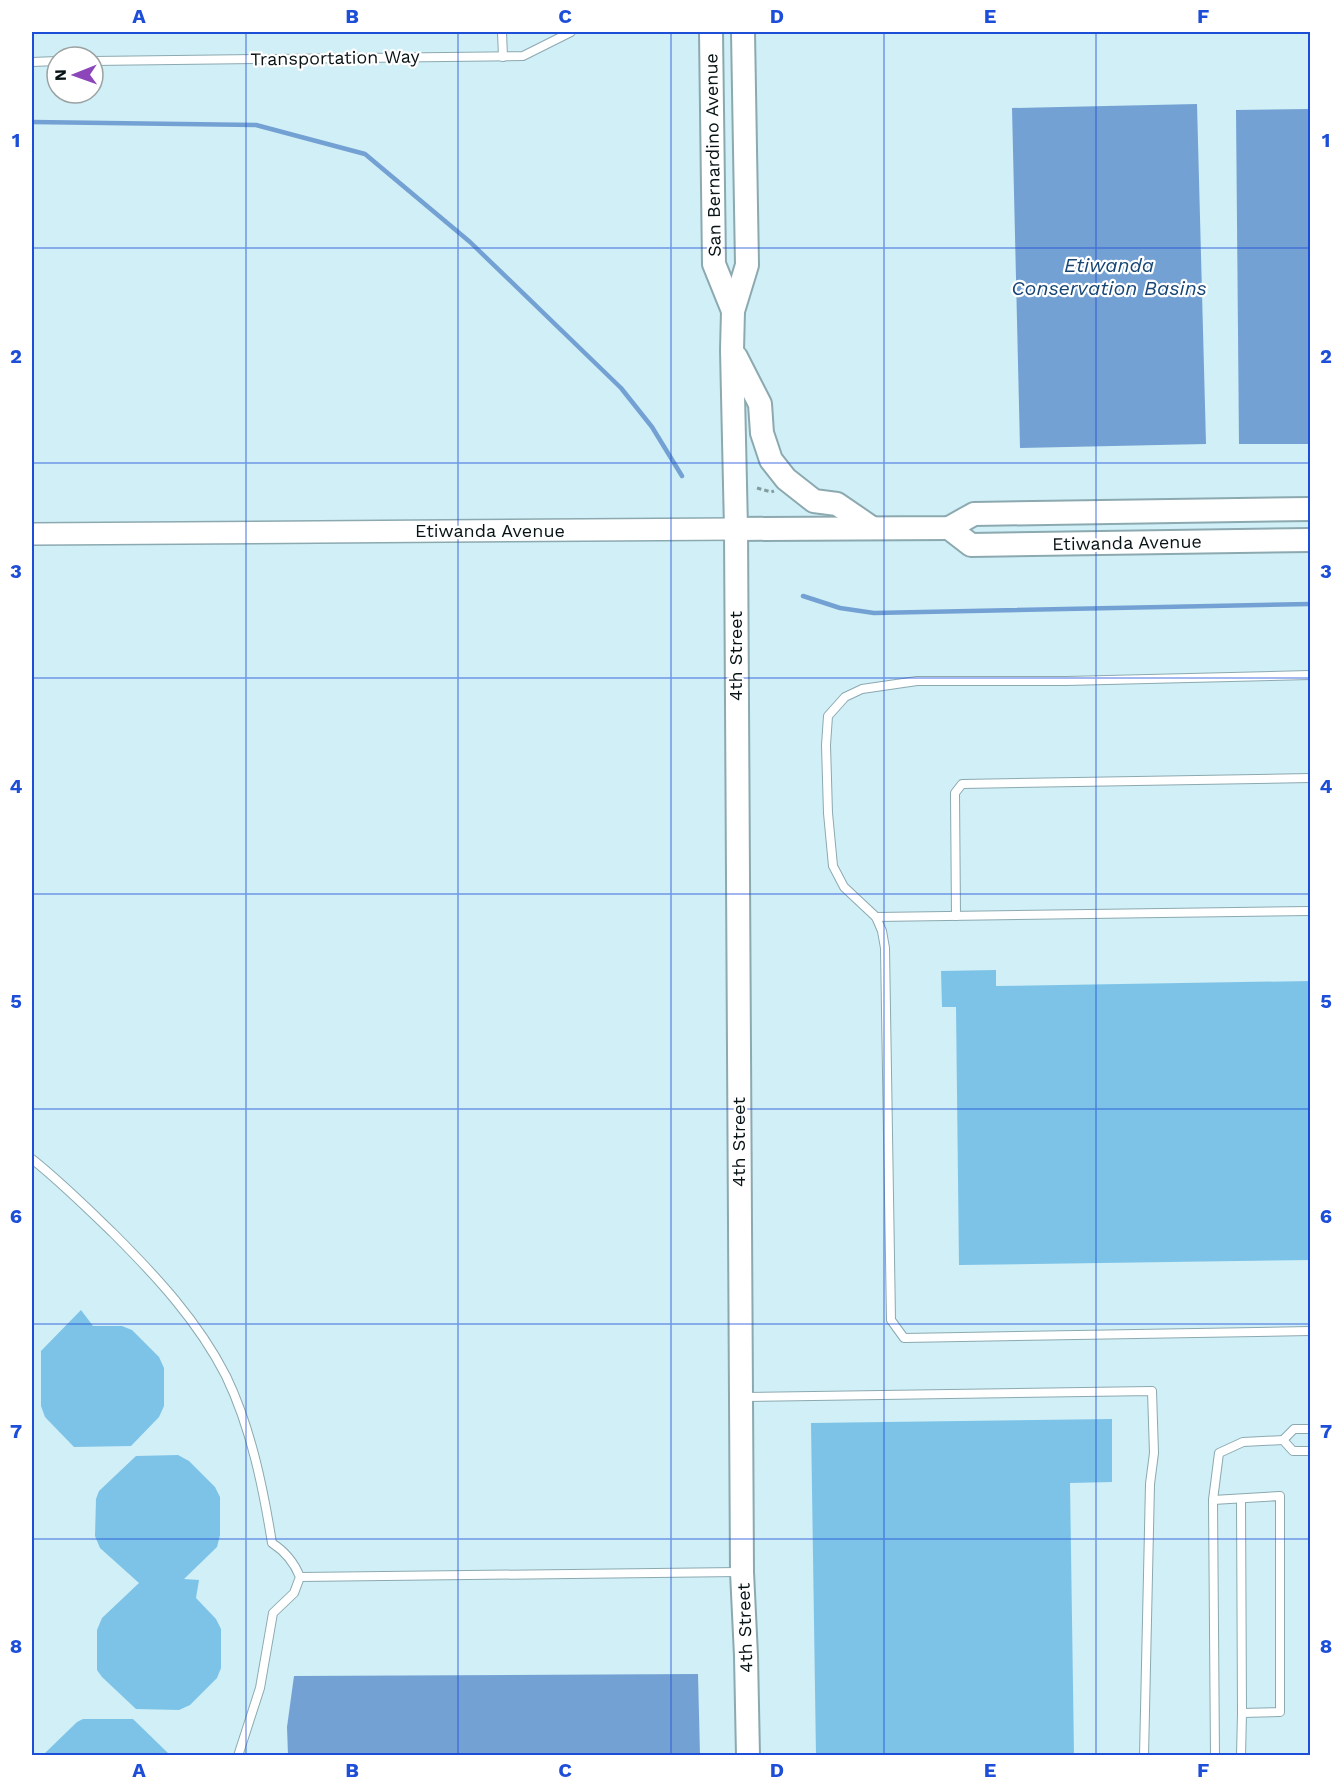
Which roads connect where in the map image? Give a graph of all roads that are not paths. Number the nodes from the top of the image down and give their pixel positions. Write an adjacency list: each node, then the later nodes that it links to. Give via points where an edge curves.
1 (502, 32): 6 (lane)
2 (571, 32): 5 (lane, Transportation Way)
3 (711, 32): 8 (main road, San Bernardino Avenue, via 714,264)
4 (743, 32): 8 (main road, San Bernardino Avenue, via 747,265)
5 (563, 34): 6 (lane, Transportation Way, via 523,56)
6 (503, 57): 7 (lane, Transportation Way)
7 (105, 61)
8 (733, 311): 9 (main road, San Bernardino Avenue)
9 (732, 350): 11 (main road, via 760,404 762,433 778,470 814,501 837,504); 13 (main road, San Bernardino Avenue)
10 (1311, 509): 12 (main road, Etiwanda Avenue, via 974,514)
11 (872, 528): 12 (main road, Etiwanda Avenue); 13 (main road, Etiwanda Avenue)
12 (949, 528): 15 (main road, Etiwanda Avenue, via 971,545)
13 (736, 529): 14 (main road, Etiwanda Avenue); 23 (main road, 4th Street)
14 (32, 534)
15 (1311, 540)
16 (1311, 675): 20 (lane, via 917,681 862,689 845,697 828,716 832,866 844,887)
17 (1311, 778): 19 (lane, via 962,784 955,793)
18 (1311, 911): 19 (lane)
19 (956, 916): 20 (lane)
20 (876, 917): 22 (lane, via 885,948 891,1320 903,1338)
21 (32, 1159): 30 (lane, via 147,1266 203,1340 226,1376 248,1435 272,1543 289,1557)
22 (1311, 1331)
23 (741, 1397): 29 (main road, 4th Street); 34 (lane, via 1152,1391 1154,1453)
24 (1311, 1429): 25 (lane, via 1294,1429)
25 (1282, 1440): 26 (lane, via 1293,1451); 28 (lane, via 1243,1442 1219,1453)
26 (1311, 1451)
27 (1241, 1499): 28 (lane); 31 (lane); 31 (lane, via 1280,1496 1280,1712)
28 (1213, 1500): 35 (lane)
29 (742, 1572): 30 (lane); 33 (main road, 4th Street)
30 (300, 1577): 32 (lane, via 294,1593 273,1613 260,1688)
31 (1242, 1713): 36 (lane)
32 (238, 1755)
33 (748, 1755)
34 (1144, 1755)
35 (1215, 1755)
36 (1241, 1755)

